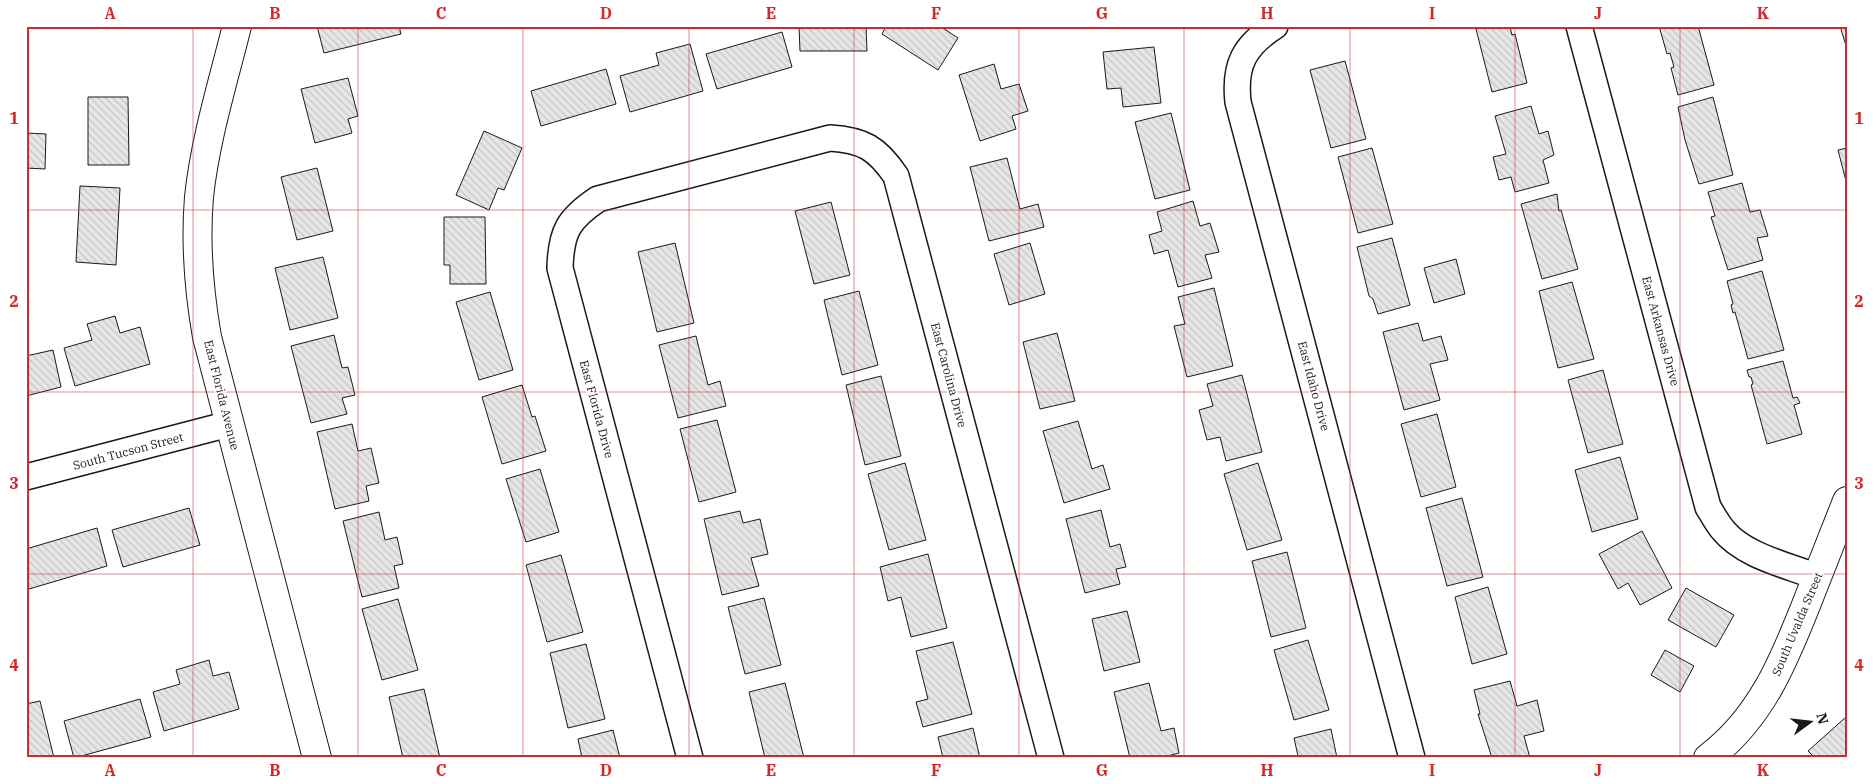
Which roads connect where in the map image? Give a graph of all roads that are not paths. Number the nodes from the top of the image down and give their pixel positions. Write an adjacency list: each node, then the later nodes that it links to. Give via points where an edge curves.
1 (237, 26): 5 (street, East Florida Avenue, via 207,149 197,243 207,337)
2 (1275, 26): 13 (street, East Idaho Drive, via 1255,40 1242,59 1236,82 1238,102)
3 (1580, 26): 8 (street, East Arkansas Drive, via 1708,507 1723,531 1737,543)
4 (724, 165): 11 (street, East Florida Drive, via 598,199 578,212 561,244 560,268); 12 (street, East Carolina Drive, via 837,138 869,146 896,176)
5 (229, 424): 6 (street, South Tucson Street); 10 (street, East Florida Avenue)
6 (26, 477)
7 (1847, 501): 8 (street, South Uvalda Street)
8 (1817, 577): 9 (street, South Uvalda Street, via 1783,662 1768,690 1757,708)
9 (1715, 756)
10 (317, 758)
11 (690, 758)
12 (1051, 758)
13 (1412, 758)

